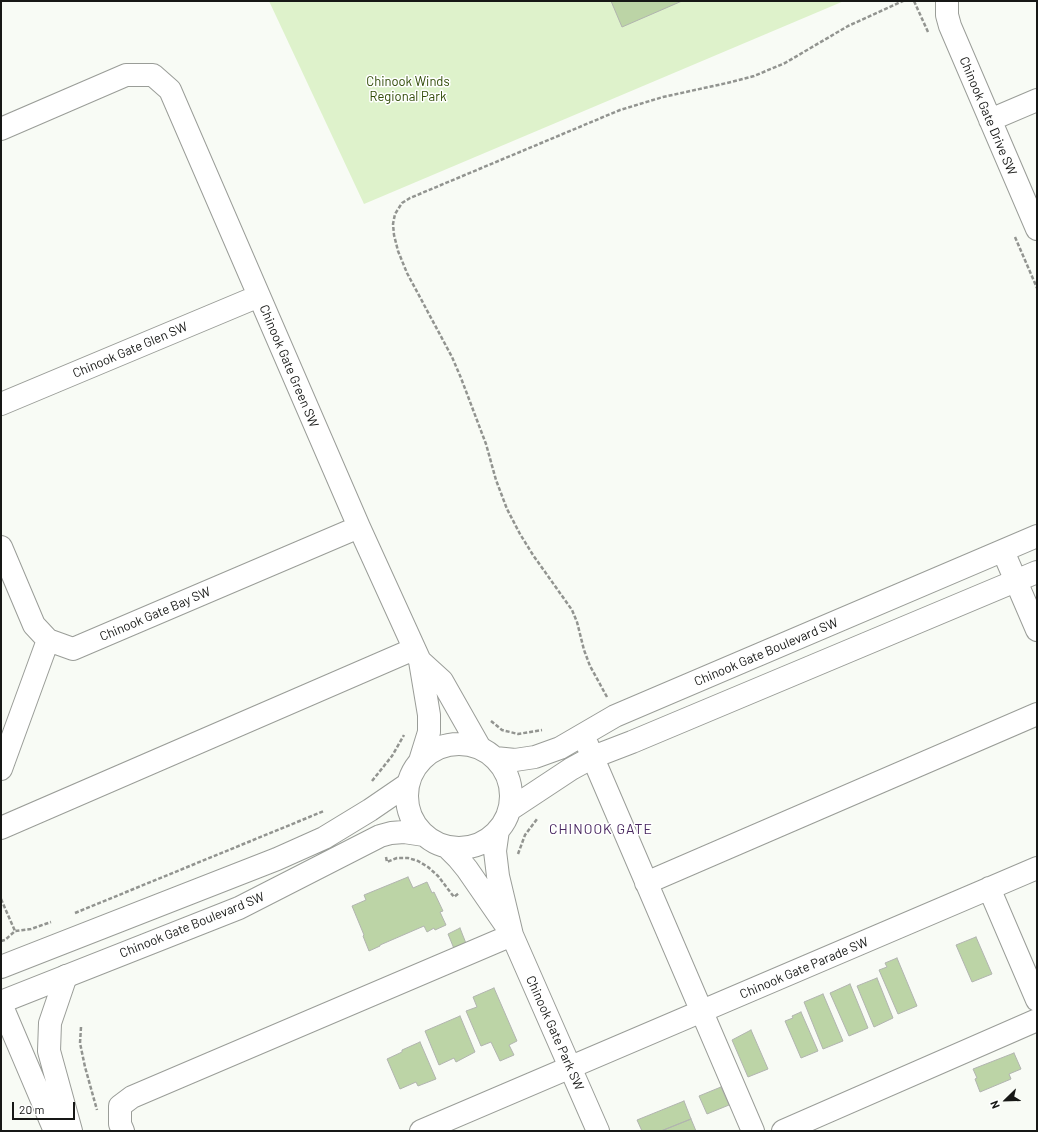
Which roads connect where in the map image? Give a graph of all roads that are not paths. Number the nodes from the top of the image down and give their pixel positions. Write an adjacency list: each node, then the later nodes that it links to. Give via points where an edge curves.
1 (947, 1): 3 (street, Chinook Gate Drive SW, via 950,26)
2 (1037, 100): 3 (street)
3 (990, 120): 5 (street, Chinook Gate Drive SW)
4 (1, 129): 6 (street, Chinook Gate Green SW, via 126,75 152,75 170,90)
5 (1037, 229)
6 (259, 296): 7 (street, Chinook Gate Glen SW); 8 (street, Chinook Gate Green SW)
7 (1, 404)
8 (359, 528): 15 (street, Chinook Gate Bay SW, via 73,649); 16 (street, Chinook Gate Green SW)
9 (1037, 536): 11 (street, Chinook Gate Boulevard SW)
10 (1, 547): 15 (street, Chinook Gate Bay SW, via 34,625)
11 (1003, 551): 13 (street); 18 (street, Chinook Gate Boulevard SW, via 615,716)
12 (1037, 572): 13 (street)
13 (1016, 581): 14 (street); 20 (street)
14 (1037, 630)
15 (48, 640): 22 (street)
16 (417, 655): 19 (street, Chinook Gate Green SW, via 442,682); 21 (street, Chinook Gate Green SW, via 429,720 429,732); 25 (street)
17 (1037, 714): 30 (street)
18 (583, 734): 19 (street, Chinook Gate Boulevard SW, via 560,748 536,757 515,760); 20 (street)
19 (488, 753): 21 (street, via 464,743 448,744 432,750); 24 (street, via 504,769 509,782)
20 (592, 758): 24 (street); 30 (street)
21 (420, 760): 23 (street)
22 (1, 768)
23 (408, 784): 27 (street, via 406,798 409,811); 33 (street, via 324,838 277,859)
24 (509, 810): 26 (street)
25 (1, 828)
26 (498, 830): 28 (street, via 488,839 475,845 462,848); 32 (street, Chinook Gate Park SW, via 495,851 498,876)
27 (424, 835): 28 (street); 34 (street, Chinook Gate Boulevard SW, via 404,832 380,836 239,908)
28 (448, 847): 32 (street, Chinook Gate Park SW, via 467,869)
29 (1037, 868): 31 (street, Chinook Gate Parade SW)
30 (646, 883): 37 (street)
31 (989, 888): 35 (street); 37 (street, Chinook Gate Parade SW)
32 (512, 935): 39 (street, Chinook Gate Park SW); 43 (street, via 132,1097 120,1106 120,1124)
33 (1, 967)
34 (66, 976): 36 (street, Chinook Gate Boulevard SW); 42 (street, via 50,1023 49,1051)
35 (1037, 1000)
36 (1, 1003): 41 (street)
37 (702, 1011): 39 (street, Chinook Gate Parade SW); 45 (street)
38 (1037, 1020): 46 (street)
39 (571, 1067): 40 (street, Chinook Gate Parade SW); 44 (street, Chinook Gate Park SW)
40 (430, 1129)
41 (56, 1131)
42 (71, 1131)
43 (123, 1131)
44 (598, 1131)
45 (753, 1131)
46 (783, 1131)

